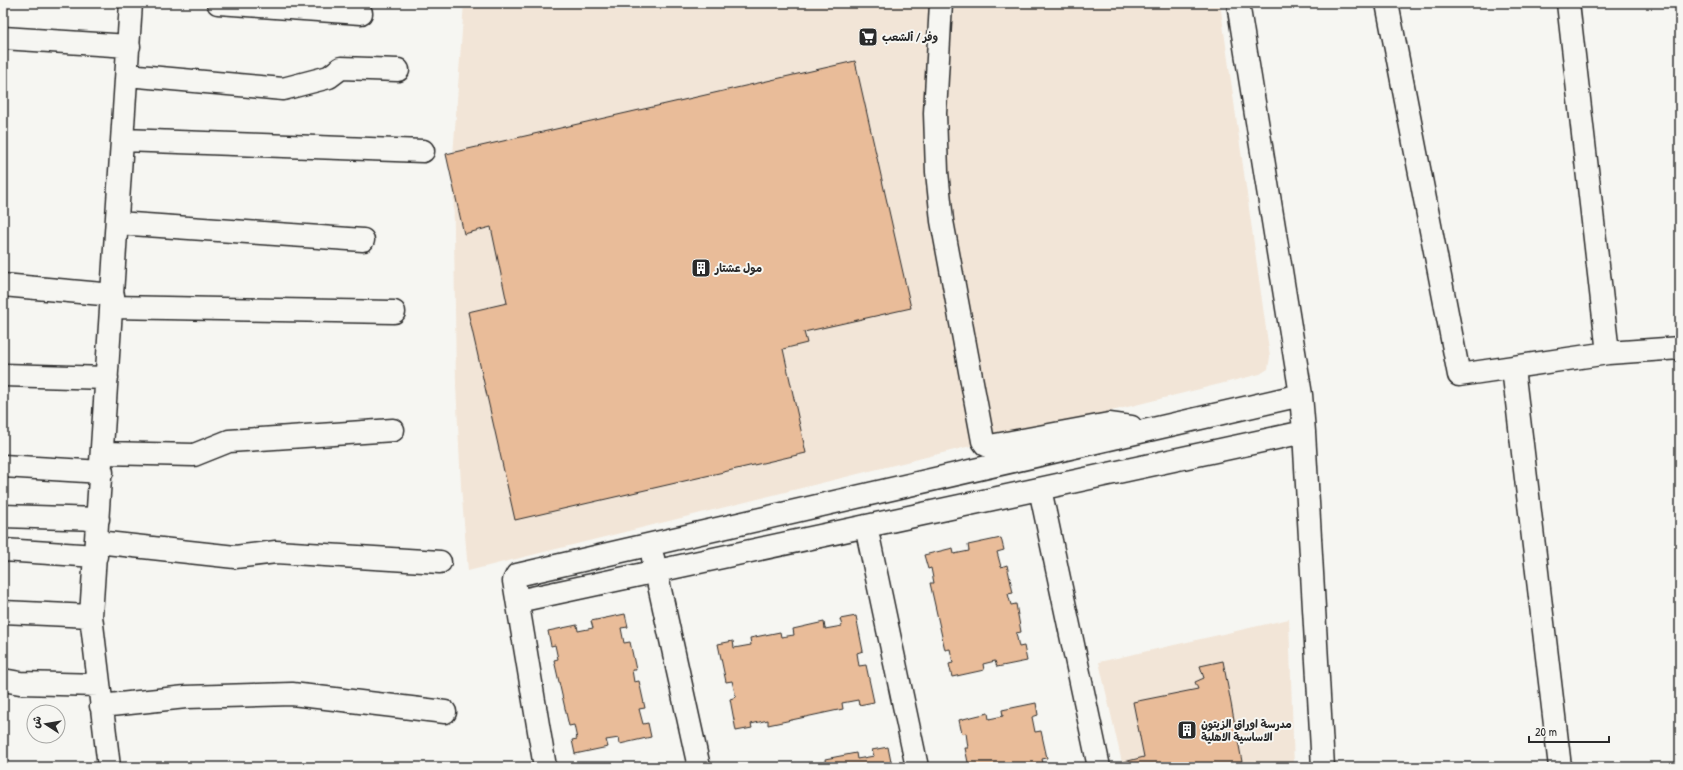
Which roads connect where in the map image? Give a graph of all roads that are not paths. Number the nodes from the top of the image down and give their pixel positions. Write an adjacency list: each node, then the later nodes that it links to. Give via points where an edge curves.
1 (132, 3): 9 (street)
2 (218, 3): 7 (street)
3 (941, 3): 25 (street, via 935,113 937,172 942,221 983,440 990,446 1109,424)
4 (1238, 3): 24 (street)
5 (1387, 3): 21 (street, via 1459,375)
6 (1568, 3): 20 (street)
7 (362, 13)
8 (3, 38): 9 (street)
9 (129, 46): 11 (street)
10 (398, 70): 11 (street, via 341,68 329,77 283,89)
11 (127, 75): 12 (street)
12 (123, 140): 13 (street); 14 (street)
13 (423, 151)
14 (117, 223): 15 (street); 17 (street)
15 (363, 240)
16 (3, 285): 17 (street)
17 (113, 301): 18 (street); 23 (street)
18 (394, 312)
19 (1680, 348): 20 (street)
20 (1608, 354): 21 (street)
21 (1513, 368): 51 (street)
22 (3, 375): 23 (street)
23 (108, 378): 28 (street)
24 (1300, 395): 25 (street); 27 (street)
25 (1152, 429): 34 (street)
26 (393, 430): 28 (street, via 229,441 194,455)
27 (1304, 432): 30 (street); 50 (street)
28 (102, 462): 29 (street); 32 (street)
29 (3, 466)
30 (1040, 489): 33 (street); 49 (street)
31 (3, 516): 32 (street)
32 (98, 520): 35 (street)
33 (866, 526): 38 (street); 48 (street)
34 (650, 545): 38 (street); 39 (street, via 517,575 514,581)
35 (97, 549): 36 (street); 37 (street, via 235,557 276,552); 41 (street)
36 (3, 550)
37 (440, 562)
38 (656, 572): 39 (street); 47 (street)
39 (518, 601): 46 (street)
40 (3, 612): 41 (street)
41 (92, 616): 43 (street)
42 (3, 680): 43 (street)
43 (100, 696): 44 (street, via 292,694); 45 (street)
44 (444, 712)
45 (109, 767)
46 (545, 767)
47 (699, 767)
48 (917, 767)
49 (1099, 767)
50 (1323, 767)
51 (1560, 767)

